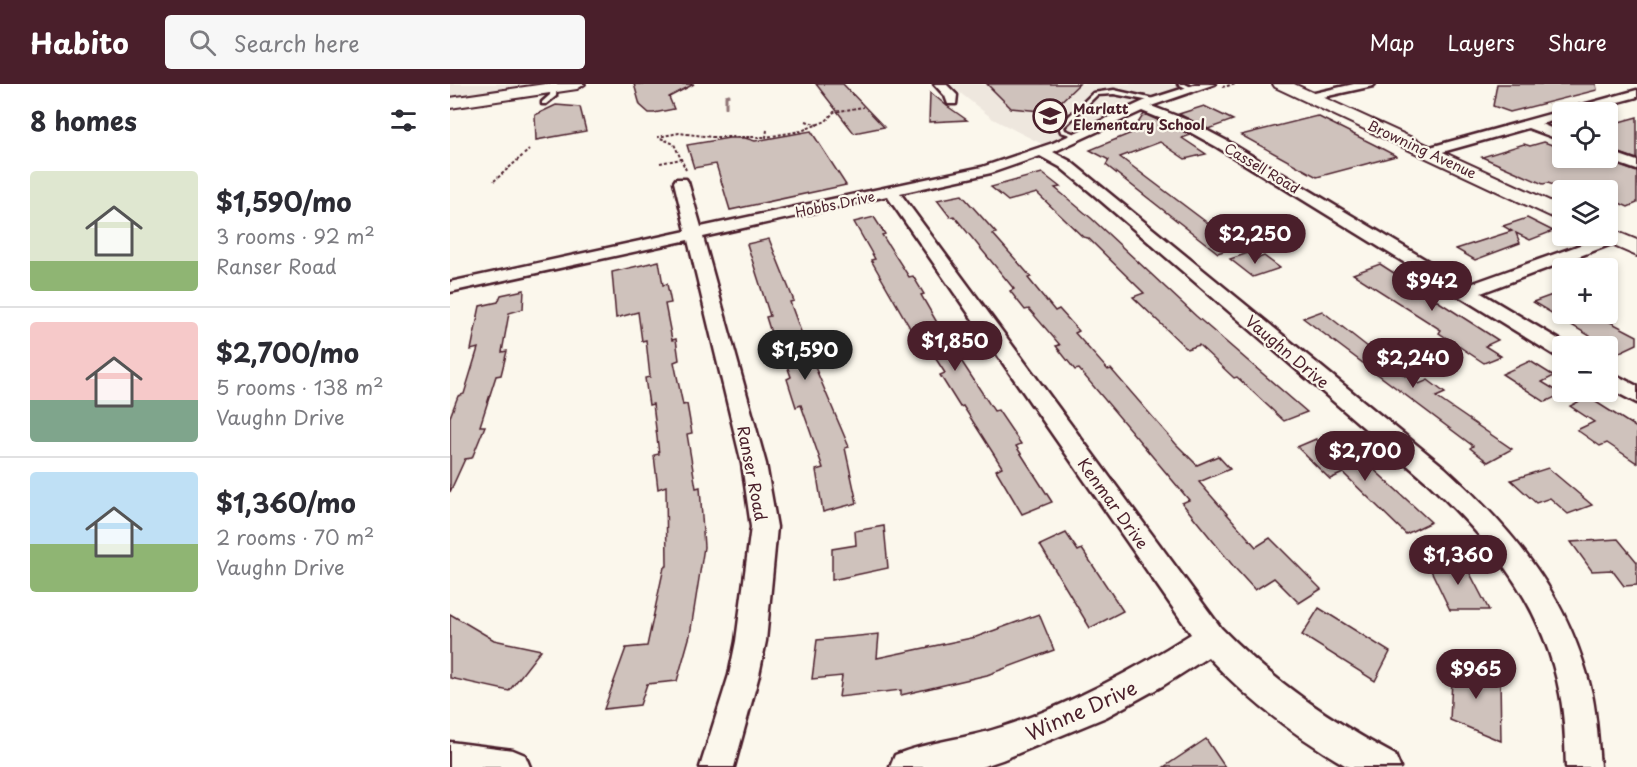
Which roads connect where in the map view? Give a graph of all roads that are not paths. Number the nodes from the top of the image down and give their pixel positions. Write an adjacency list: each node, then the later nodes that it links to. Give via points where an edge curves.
1 (577, 84): 6 (street)
2 (940, 84): 11 (street, via 951,94)
3 (1209, 84): 7 (street, Hobbs Drive)
4 (1281, 84): 9 (street, Browning Avenue)
5 (1368, 84): 9 (street)
6 (554, 86): 14 (lane, via 552,96); 16 (street)
7 (1186, 86): 15 (street, Hobbs Drive)
8 (1637, 93): 10 (street)
9 (1310, 97): 22 (street, Browning Avenue)
10 (1622, 98): 12 (street); 13 (street)
11 (952, 102)
12 (1607, 102)
13 (1637, 102)
14 (543, 103)
15 (1148, 103): 20 (street, Hobbs Drive); 20 (lane, via 1111,92 1093,94 1060,127); 33 (street, Cassell Road)
16 (450, 104)
17 (1552, 117): 18 (street)
18 (1529, 124): 19 (street); 22 (street)
19 (1552, 133)
20 (1078, 137): 21 (street, Hobbs Drive)
21 (1042, 152): 26 (street, Hobbs Drive); 43 (street, Vaughn Drive, via 1065,164 1108,199 1436,475 1487,524 1525,569 1563,648 1577,696)
22 (1428, 152): 27 (street, Browning Avenue)
23 (1618, 159): 24 (street)
24 (1637, 166)
25 (682, 171): 28 (street, Ranser Road)
26 (892, 192): 28 (street, Hobbs Drive); 37 (street, Kenmar Drive)
27 (1552, 210)
28 (695, 234): 32 (street, Hobbs Drive); 40 (street, Ranser Road, via 754,464 764,527 751,641)
29 (1618, 240): 31 (street)
30 (1587, 246): 33 (street)
31 (1637, 249)
32 (450, 287)
33 (1467, 292): 34 (street, Cassell Road)
34 (1552, 344)
35 (1618, 384): 36 (street)
36 (1637, 396)
37 (1211, 638): 41 (street, Winne Drive, via 1120,695 1045,729 967,754); 42 (street, Kenmar Drive, via 1284,708 1310,727)
38 (450, 759): 39 (street)
39 (513, 767)
40 (717, 767)
41 (907, 767)
42 (1383, 767)
43 (1583, 767)

